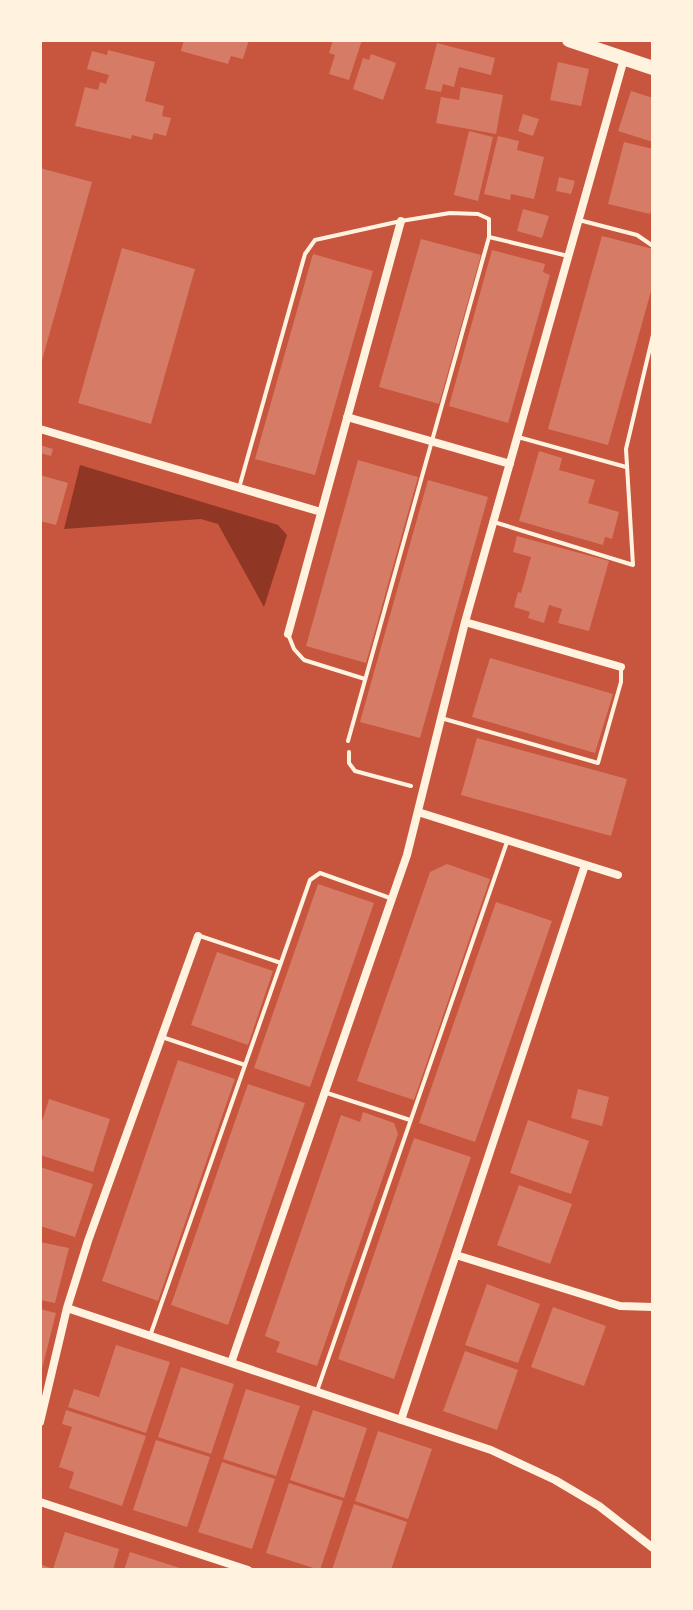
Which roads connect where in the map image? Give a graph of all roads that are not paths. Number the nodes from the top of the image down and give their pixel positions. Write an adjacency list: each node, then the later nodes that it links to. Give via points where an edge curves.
1 (569, 40): 2 (main road)
2 (624, 59): 3 (main road); 4 (street)
3 (653, 68)
4 (579, 220): 7 (lane, via 637,235); 8 (street)
5 (401, 221): 6 (lane, via 478,214 489,219); 10 (street); 16 (lane, via 315,240 305,254)
6 (489, 237): 8 (lane); 13 (lane)
7 (653, 246)
8 (569, 256): 12 (street)
9 (653, 335): 15 (lane)
10 (347, 417): 13 (street); 17 (street)
11 (40, 429): 16 (street)
12 (518, 437): 14 (street); 15 (lane)
13 (432, 441): 14 (street); 22 (lane)
14 (510, 464): 18 (street)
15 (626, 467): 18 (lane, via 633,565)
16 (239, 488): 17 (street)
17 (321, 512): 20 (street)
18 (494, 522): 19 (street)
19 (465, 622): 21 (street); 23 (street)
20 (288, 634): 22 (lane, via 304,660)
21 (621, 667): 23 (lane, via 598,763)
22 (365, 679): 24 (lane)
23 (441, 718): 25 (street)
24 (348, 741)
25 (418, 812): 26 (street); 29 (street)
26 (507, 841): 27 (street); 35 (lane)
27 (585, 865): 28 (street); 36 (street)
28 (618, 875)
29 (392, 899): 31 (lane, via 320,873 310,880); 34 (street)
30 (198, 936): 31 (lane); 32 (street)
31 (281, 963): 33 (lane)
32 (162, 1037): 33 (lane); 38 (street)
33 (245, 1065): 39 (lane)
34 (325, 1092): 35 (lane); 40 (street)
35 (410, 1120): 41 (lane)
36 (456, 1255): 37 (street, via 620,1306); 42 (street)
37 (653, 1307)
38 (67, 1308): 39 (street); 43 (street)
39 (150, 1336): 40 (street)
40 (231, 1363): 41 (street)
41 (317, 1391): 42 (street)
42 (401, 1420): 45 (street, via 491,1450 555,1480)
43 (40, 1422)
44 (40, 1502): 46 (street)
45 (653, 1548)
46 (248, 1570)

